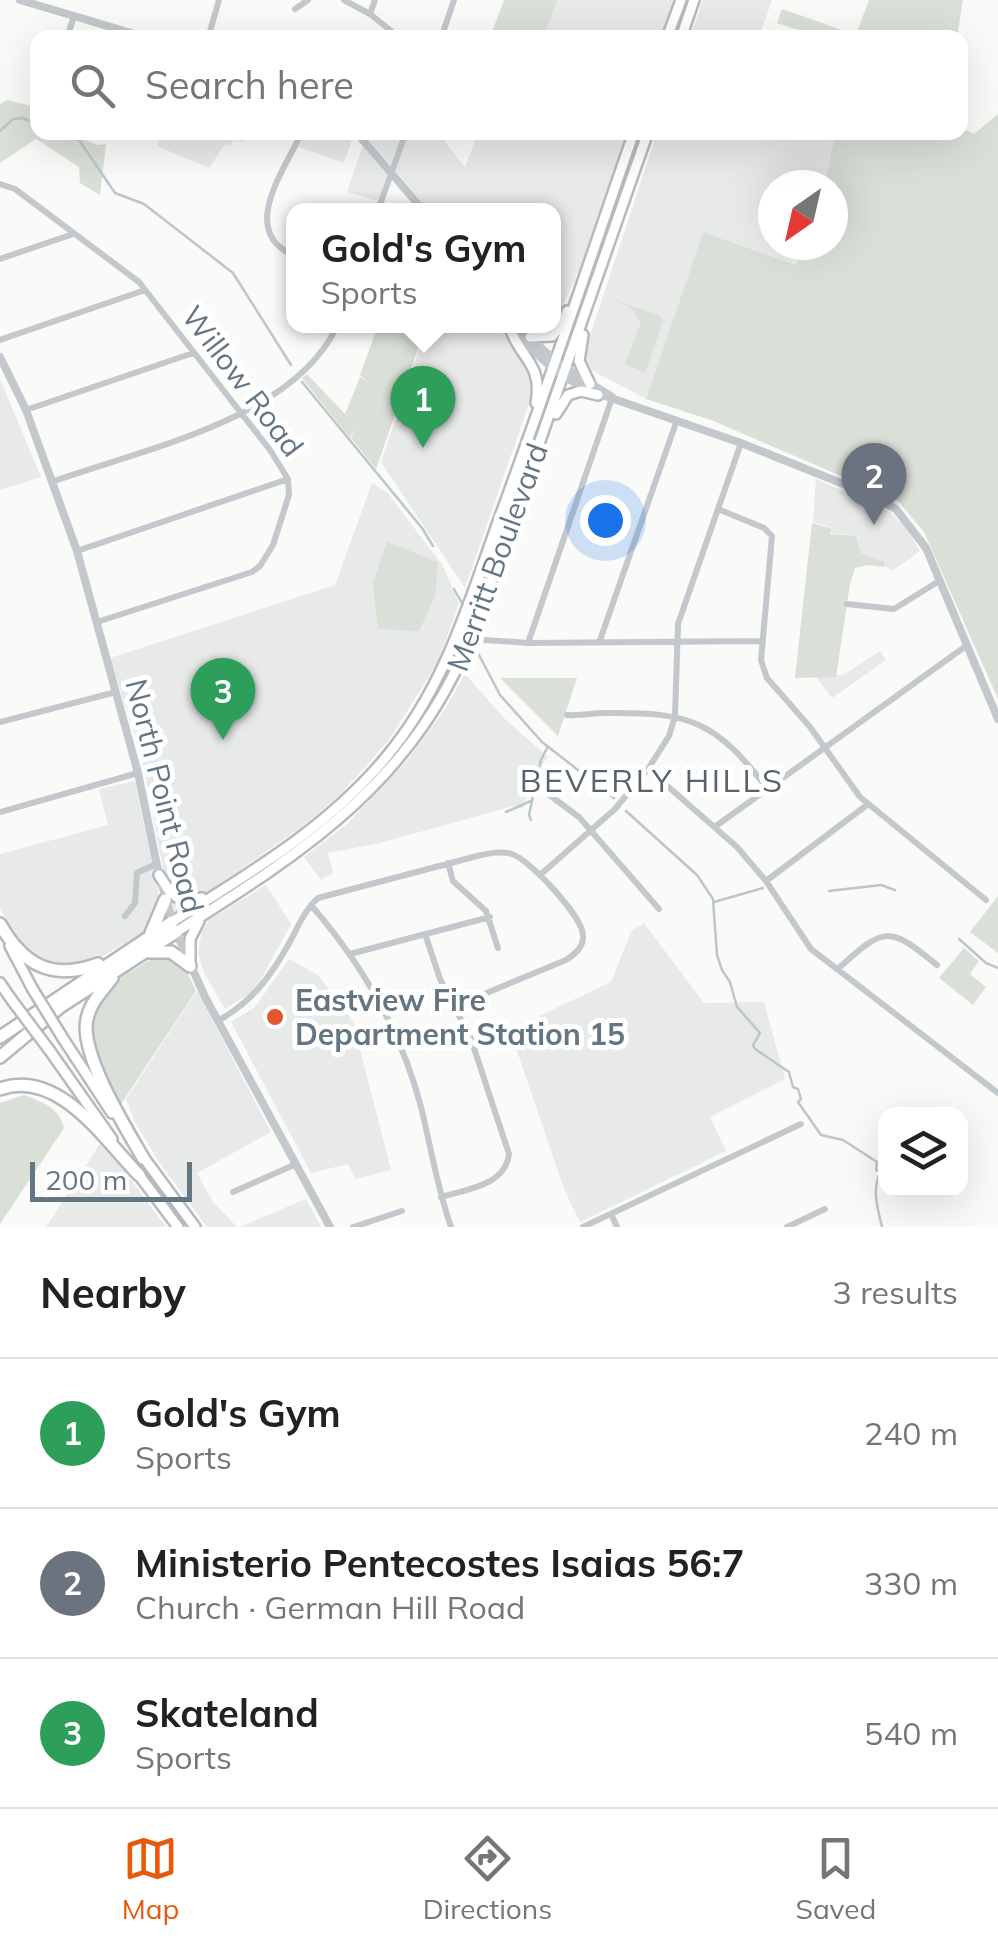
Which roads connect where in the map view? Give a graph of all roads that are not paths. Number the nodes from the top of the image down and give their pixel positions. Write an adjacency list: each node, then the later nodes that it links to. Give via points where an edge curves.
1 (20, 0): 11 (street)
2 (220, 0): 14 (street)
3 (308, 0): 9 (street)
4 (344, 0): 10 (street)
5 (376, 0): 10 (street)
6 (454, 0): 16 (street)
7 (680, 0): 17 (main road)
8 (694, 0): 18 (main road)
9 (295, 9)
10 (370, 14): 15 (street)
11 (74, 16): 12 (street); 13 (street)
12 (70, 30)
13 (121, 30)
14 (211, 30)
15 (390, 30)
16 (443, 30)
17 (671, 30)
18 (684, 30)
19 (298, 140): 29 (street, via 265,218 272,240)
20 (363, 140): 24 (street)
21 (403, 140): 24 (street)
22 (631, 140): 31 (main road, Merritt Boulevard)
23 (645, 140): 33 (main road, Merritt Boulevard)
24 (392, 172): 26 (street); 27 (street)
25 (0, 184): 28 (street, Willow Road)
26 (381, 203)
27 (417, 203)
28 (74, 233): 30 (street); 32 (street, Willow Road)
29 (286, 250)
30 (0, 260)
31 (587, 269): 34 (main road); 44 (main road, Merritt Boulevard)
32 (146, 290): 41 (street); 42 (street, Willow Road)
33 (589, 302): 45 (main road, Merritt Boulevard); 46 (main road, via 578,361)
34 (561, 324)
35 (333, 333): 51 (street, via 305,368)
36 (515, 333): 50 (main road, via 536,371)
37 (519, 333): 44 (street)
38 (523, 333): 40 (street)
39 (554, 333): 40 (main road)
40 (530, 337): 44 (street)
41 (0, 340)
42 (193, 353): 49 (street); 51 (street, Willow Road)
43 (0, 356): 49 (street, North Point Road)
44 (555, 366): 45 (street); 50 (main road, Merritt Boulevard)
45 (564, 373): 46 (street); 47 (street); 54 (main road, Merritt Boulevard)
46 (590, 384): 48 (street)
47 (598, 395): 48 (street); 54 (main road, via 581,391 563,399)
48 (612, 397): 52 (street); 67 (street)
49 (26, 410): 56 (street, North Point Road)
50 (536, 415): 61 (main road, Merritt Boulevard)
51 (242, 416): 55 (street, Willow Road); 56 (street)
52 (677, 420): 53 (street); 68 (street)
53 (740, 443): 57 (street); 59 (street, via 896,510 921,539)
54 (537, 449): 64 (main road, Merritt Boulevard)
55 (288, 480): 58 (street); 62 (street, Willow Road, via 273,545 256,570)
56 (54, 481): 58 (street, North Point Road)
57 (718, 509): 65 (street); 66 (street, via 772,536)
58 (77, 551): 62 (street, North Point Road)
59 (939, 581): 60 (street, via 894,609); 69 (street)
60 (847, 604)
61 (471, 606): 63 (main road, Merritt Boulevard); 64 (main road, via 465,632)
62 (98, 622): 71 (street, North Point Road)
63 (460, 634): 70 (main road); 89 (main road, Merritt Boulevard, via 418,713 364,782 302,836)
64 (471, 639): 67 (street); 70 (main road, Merritt Boulevard)
65 (678, 640): 66 (street); 68 (street); 73 (street)
66 (763, 641): 76 (street, via 767,678)
67 (528, 643): 68 (street)
68 (599, 643)
69 (966, 646): 74 (street); 76 (street)
70 (454, 676): 94 (main road, Merritt Boulevard, via 412,744 370,793)
71 (116, 692): 75 (street); 78 (street, North Point Road)
72 (567, 715): 73 (street)
73 (675, 716): 77 (street); 79 (street, via 720,735)
74 (998, 718)
75 (0, 722)
76 (824, 748): 79 (street); 81 (street)
77 (648, 769): 83 (street); 84 (street)
78 (138, 773): 82 (street); 86 (street, North Point Road)
79 (767, 788): 83 (street)
80 (544, 791): 84 (street)
81 (868, 804): 88 (street); 91 (street)
82 (0, 812)
83 (716, 826): 88 (street)
84 (592, 830): 87 (street); 93 (street)
85 (448, 864): 87 (street, via 502,852); 92 (street); 96 (street, via 456,884)
86 (157, 869): 89 (main road, via 182,900); 90 (street, North Point Road); 95 (street, via 141,868 136,875 135,903)
87 (540, 875): 111 (street, via 580,924 584,938 578,950)
88 (766, 881): 107 (street, via 812,949)
89 (218, 891): 98 (main road, Merritt Boulevard)
90 (165, 900): 98 (street, North Point Road); 100 (highway)
91 (986, 900)
92 (311, 905): 103 (street); 112 (street, via 264,986)
93 (659, 909)
94 (203, 915): 98 (main road, Merritt Boulevard); 106 (main road, via 190,938)
95 (125, 916)
96 (490, 917): 99 (street); 101 (street)
97 (0, 925): 104 (highway, via 21,954 55,971); 118 (main road, bridge, via 64,1040)
98 (174, 927): 100 (highway); 102 (highway); 106 (street, North Point Road)
99 (426, 934): 103 (street); 111 (street)
100 (149, 936): 104 (highway)
101 (498, 948)
102 (146, 952): 106 (highway, via 169,951); 108 (highway)
103 (350, 954): 122 (street, via 383,1004 411,1076)
104 (120, 955): 113 (highway)
105 (937, 964): 107 (street, via 890,935)
106 (190, 966): 112 (street, North Point Road)
107 (839, 968): 116 (street)
108 (118, 970): 114 (highway); 118 (highway, via 91,1007 86,1040)
109 (0, 983): 110 (main road)
110 (6, 995): 120 (main road, bridge)
111 (455, 1006): 122 (street, via 509,1159 494,1180)
112 (218, 1020): 119 (street, North Point Road)
113 (0, 1034)
114 (0, 1056)
115 (0, 1090): 120 (highway, via 27,1084 50,1091)
116 (998, 1094)
117 (801, 1124): 125 (street)
118 (144, 1158): 127 (main road)
119 (296, 1164): 121 (street); 128 (street, North Point Road)
120 (139, 1175): 126 (main road)
121 (233, 1192)
122 (441, 1197): 130 (street)
123 (824, 1209): 133 (street)
124 (402, 1212): 129 (street)
125 (611, 1214): 131 (street); 132 (street)
126 (178, 1227)
127 (194, 1227)
128 (330, 1227)
129 (353, 1227)
130 (451, 1227)
131 (583, 1227)
132 (617, 1227)
133 (787, 1227)

